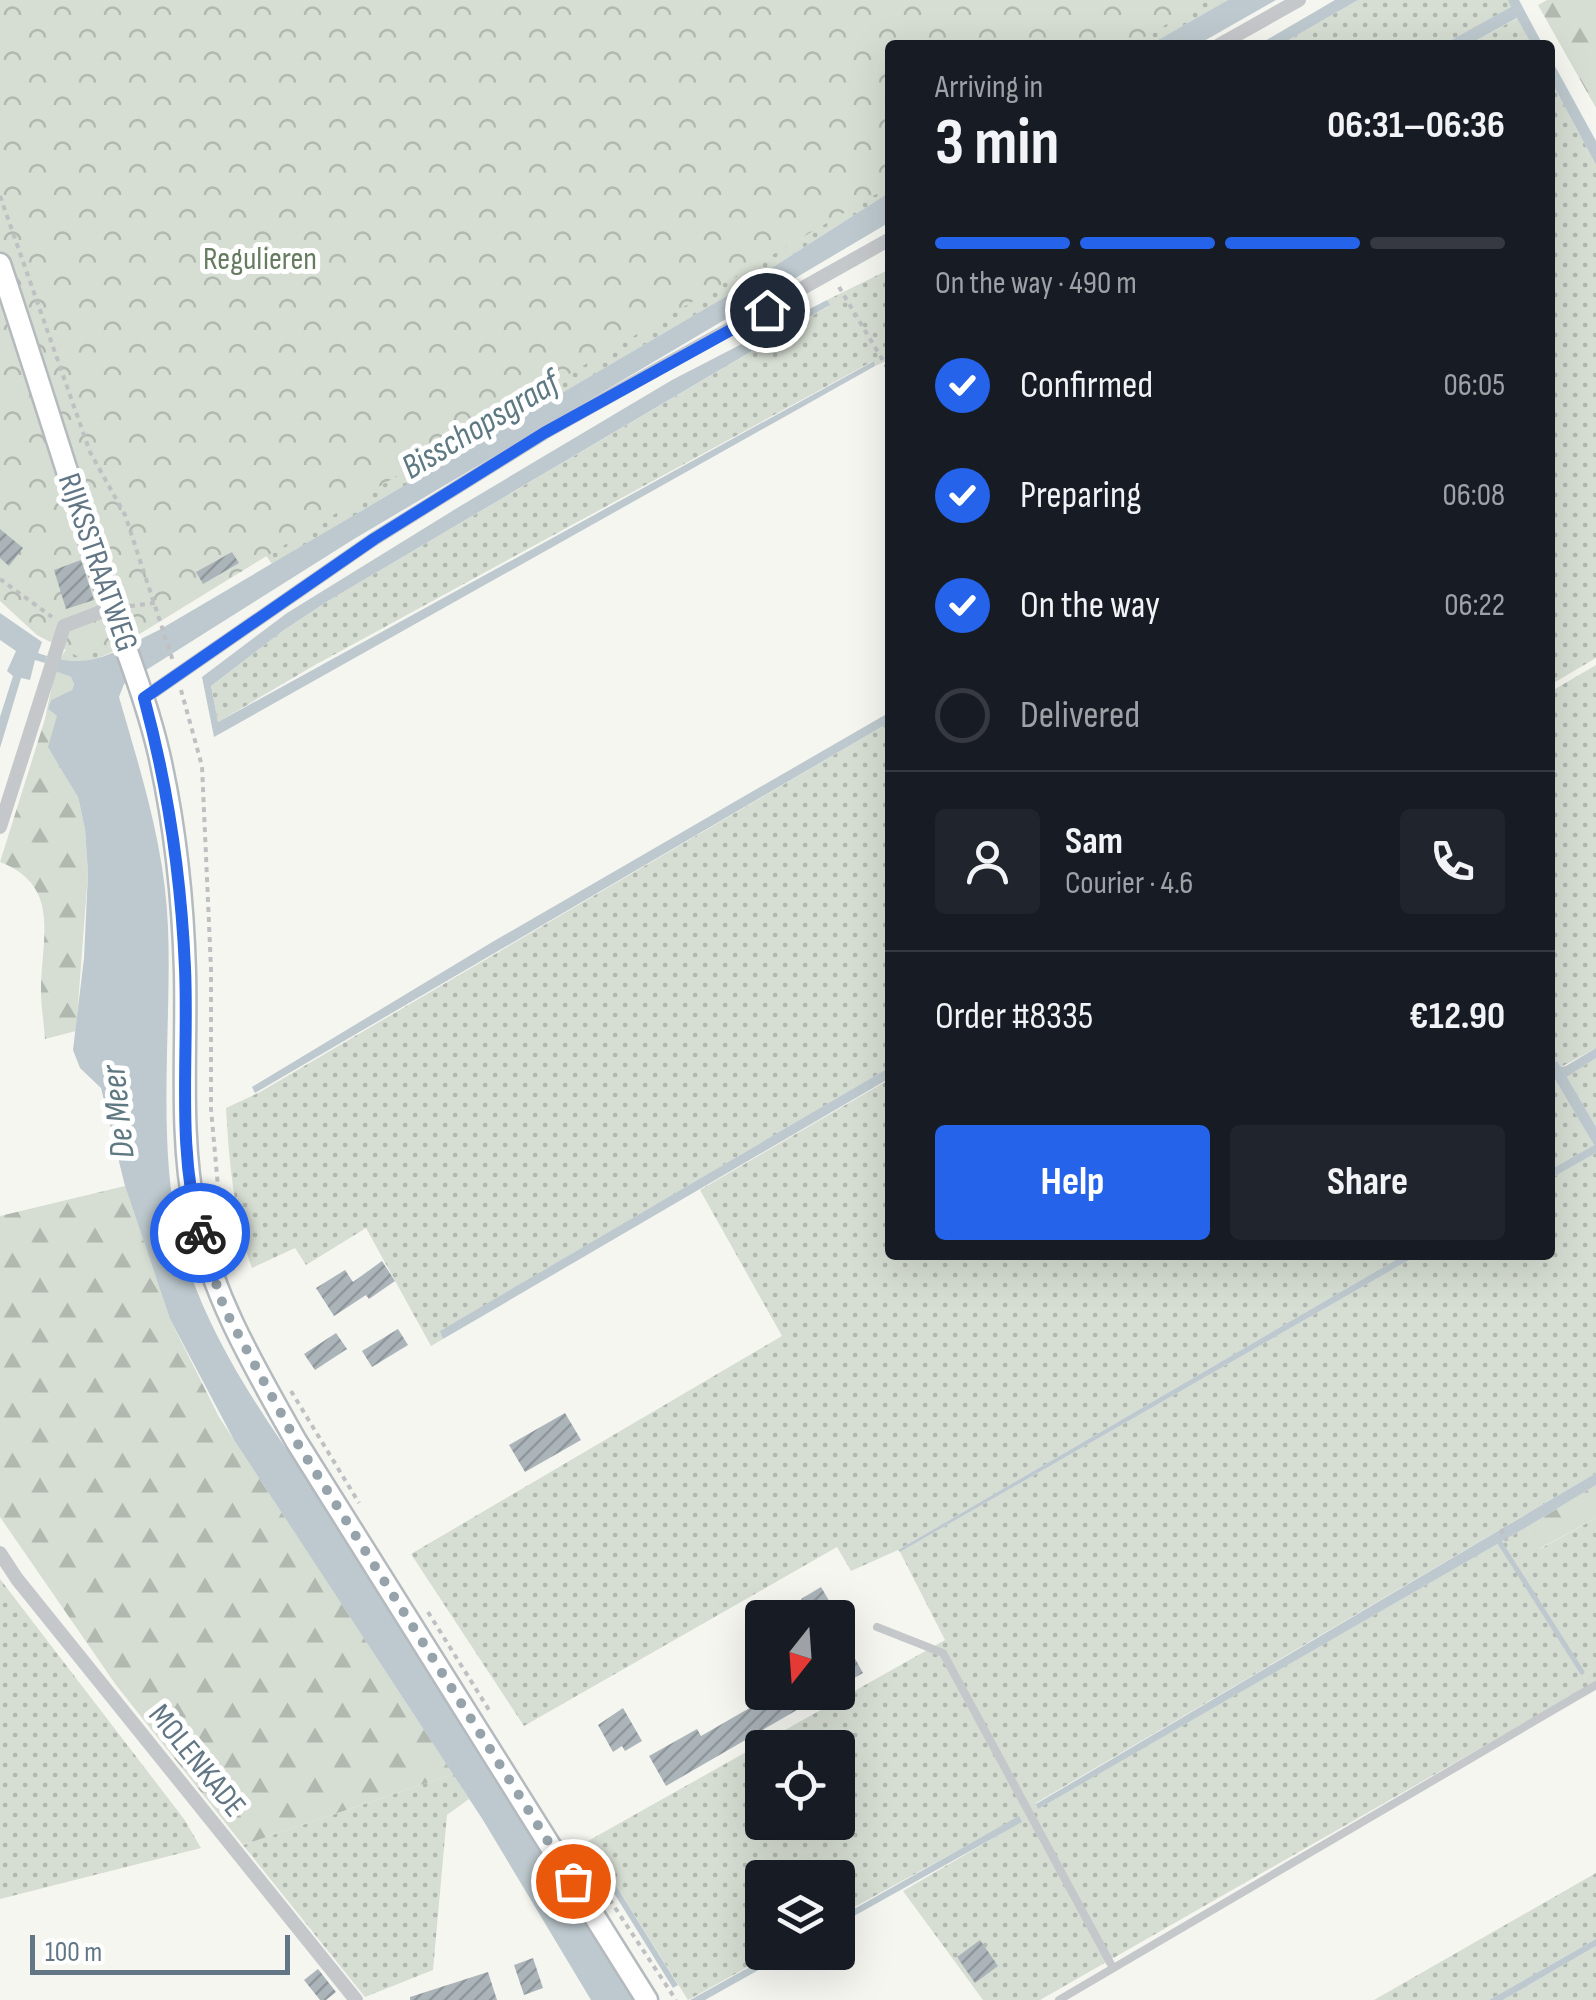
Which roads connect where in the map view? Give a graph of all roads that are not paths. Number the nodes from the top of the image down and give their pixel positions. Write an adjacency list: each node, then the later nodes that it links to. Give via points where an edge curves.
1 (1299, 0): 2 (street)
2 (1229, 40)
3 (885, 242): 6 (street, via 544,433 374,539 177,676)
4 (0, 264): 5 (main road, RIJKSSTRAATWEG)
5 (112, 608): 6 (main road, RIJKSSTRAATWEG); 7 (street, via 64,626)
6 (141, 689): 13 (main road, RIJKSSTRAATWEG, via 177,853 186,1149 195,1214 224,1308 296,1441)
7 (0, 827)
8 (0, 1553): 12 (street, MOLENKADE)
9 (877, 1627): 11 (lane, via 944,1653)
10 (1596, 1685): 11 (lane)
11 (1113, 1968): 14 (lane)
12 (356, 2000)
13 (647, 2000)
14 (1059, 2000)

